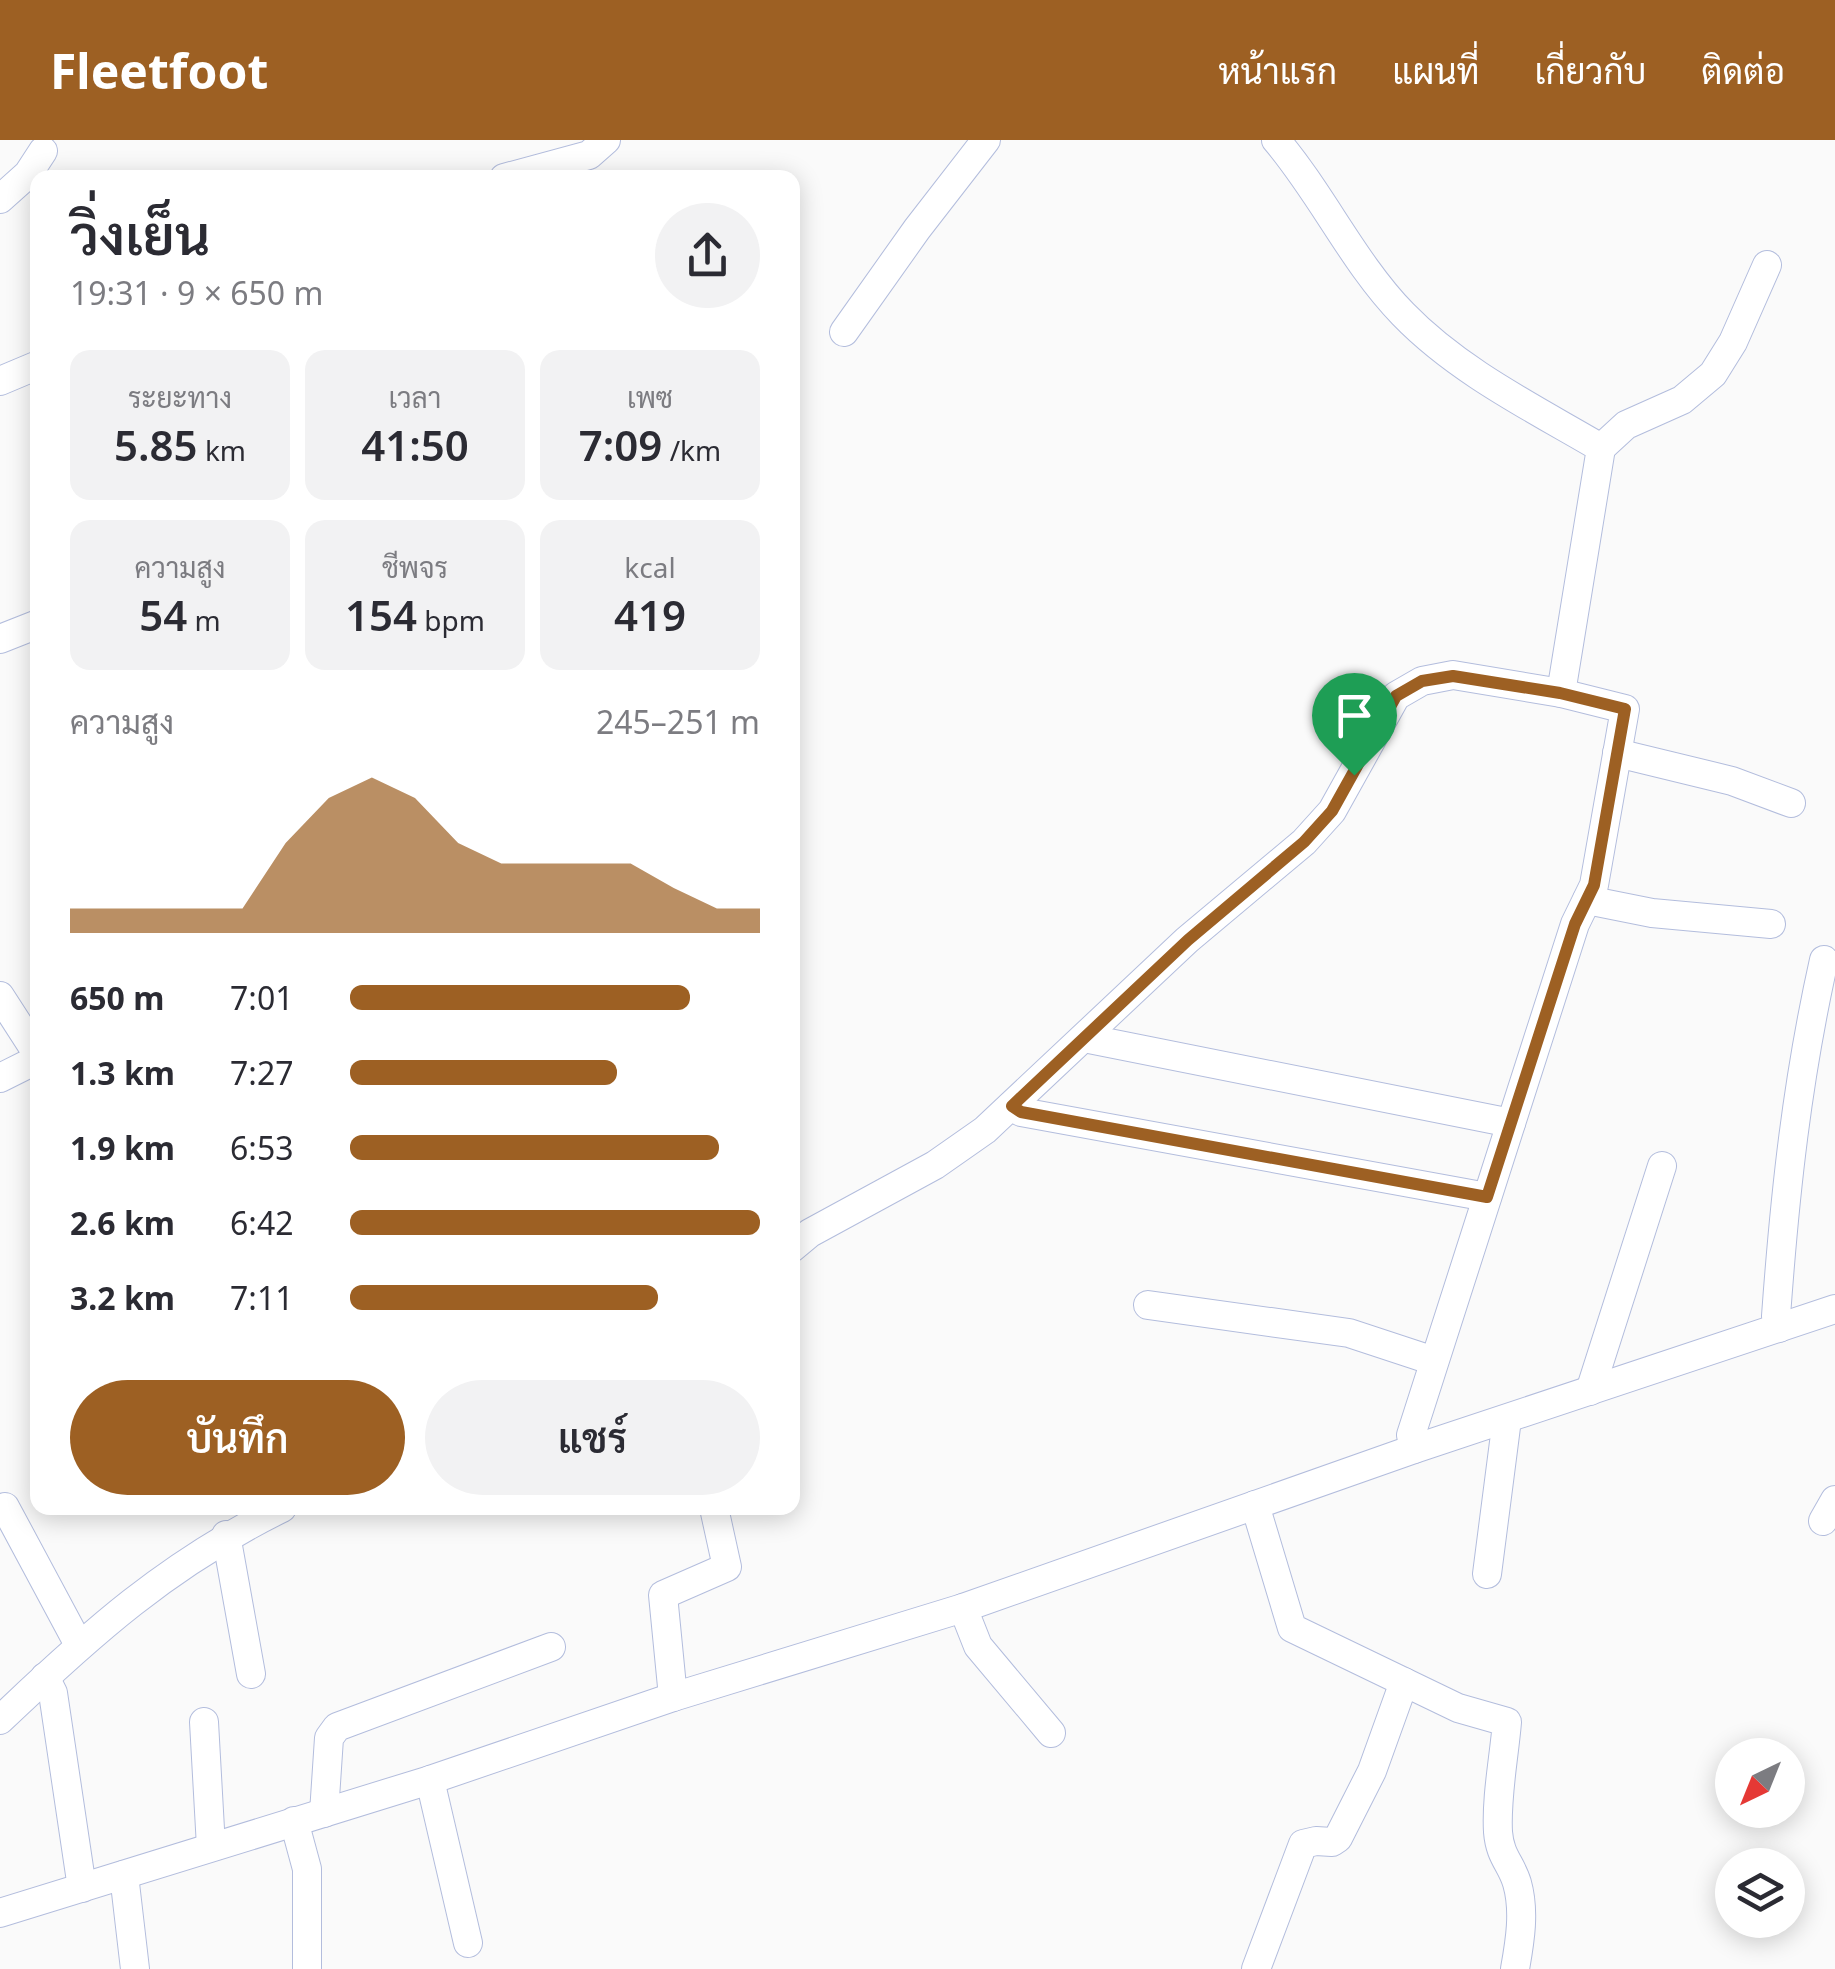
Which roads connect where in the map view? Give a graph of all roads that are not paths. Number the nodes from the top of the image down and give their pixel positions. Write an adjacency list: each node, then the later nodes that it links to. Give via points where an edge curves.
1 (606, 140): 6 (street, via 588,154)
2 (986, 140): 10 (street)
3 (1276, 140): 13 (street, via 1403,314 1474,373)
4 (43, 151): 5 (street)
5 (31, 170)
6 (532, 170)
7 (30, 171): 8 (street)
8 (0, 199)
9 (1767, 265): 13 (street, via 1714,374)
10 (844, 332)
11 (30, 368): 12 (street)
12 (0, 381)
13 (1601, 448): 16 (street)
14 (30, 627): 15 (street)
15 (0, 639)
16 (1560, 693): 17 (street, via 1625,709); 23 (street, via 1453,676 1422,681 1396,696 1332,811 1304,842)
17 (1617, 752): 18 (street); 19 (street)
18 (1790, 802)
19 (1587, 900): 20 (street); 28 (street)
20 (1771, 924)
21 (1824, 960): 34 (street, via 1795,1108)
22 (0, 996): 24 (street)
23 (1084, 1038): 27 (street); 28 (street)
24 (30, 1045)
25 (30, 1062): 26 (street)
26 (0, 1078)
27 (1012, 1106): 30 (street); 31 (street, via 935,1164)
28 (1511, 1123): 30 (street)
29 (1662, 1166): 36 (street)
30 (1487, 1197): 35 (street)
31 (800, 1242)
32 (1148, 1305): 35 (street, via 1348,1333)
33 (1835, 1310): 34 (street)
34 (1779, 1328): 36 (street)
35 (1434, 1361): 38 (street, via 1410,1435)
36 (1590, 1392): 37 (street)
37 (1507, 1419): 38 (street); 44 (street)
38 (1414, 1449): 39 (street)
39 (1255, 1505): 45 (street); 50 (street, via 1292,1628)
40 (6, 1507): 46 (street)
41 (267, 1515): 43 (street)
42 (716, 1515): 51 (street, via 727,1568 663,1595)
43 (226, 1535): 46 (street, via 161,1578); 48 (street)
44 (1487, 1574)
45 (963, 1608): 51 (street); 54 (street, via 978,1646)
46 (80, 1646): 49 (street)
47 (551, 1647): 56 (street, via 336,1727 329,1738)
48 (251, 1674)
49 (45, 1677): 52 (street); 60 (street, via 53,1692)
50 (1404, 1682): 65 (street, via 1372,1771 1338,1838 1303,1844); 66 (street, via 1507,1722 1498,1829 1520,1896)
51 (674, 1697): 55 (street)
52 (0, 1720)
53 (204, 1722): 58 (street)
54 (1051, 1733)
55 (430, 1780): 56 (street); 62 (street)
56 (324, 1813): 57 (street)
57 (294, 1822): 58 (street); 64 (street, via 307,1869)
58 (210, 1847): 59 (street)
59 (124, 1875): 60 (street); 63 (street)
60 (82, 1888): 61 (street)
61 (0, 1913)
62 (468, 1943)
63 (135, 1969)
64 (307, 1969)
65 (1256, 1969)
66 (1515, 1969)

